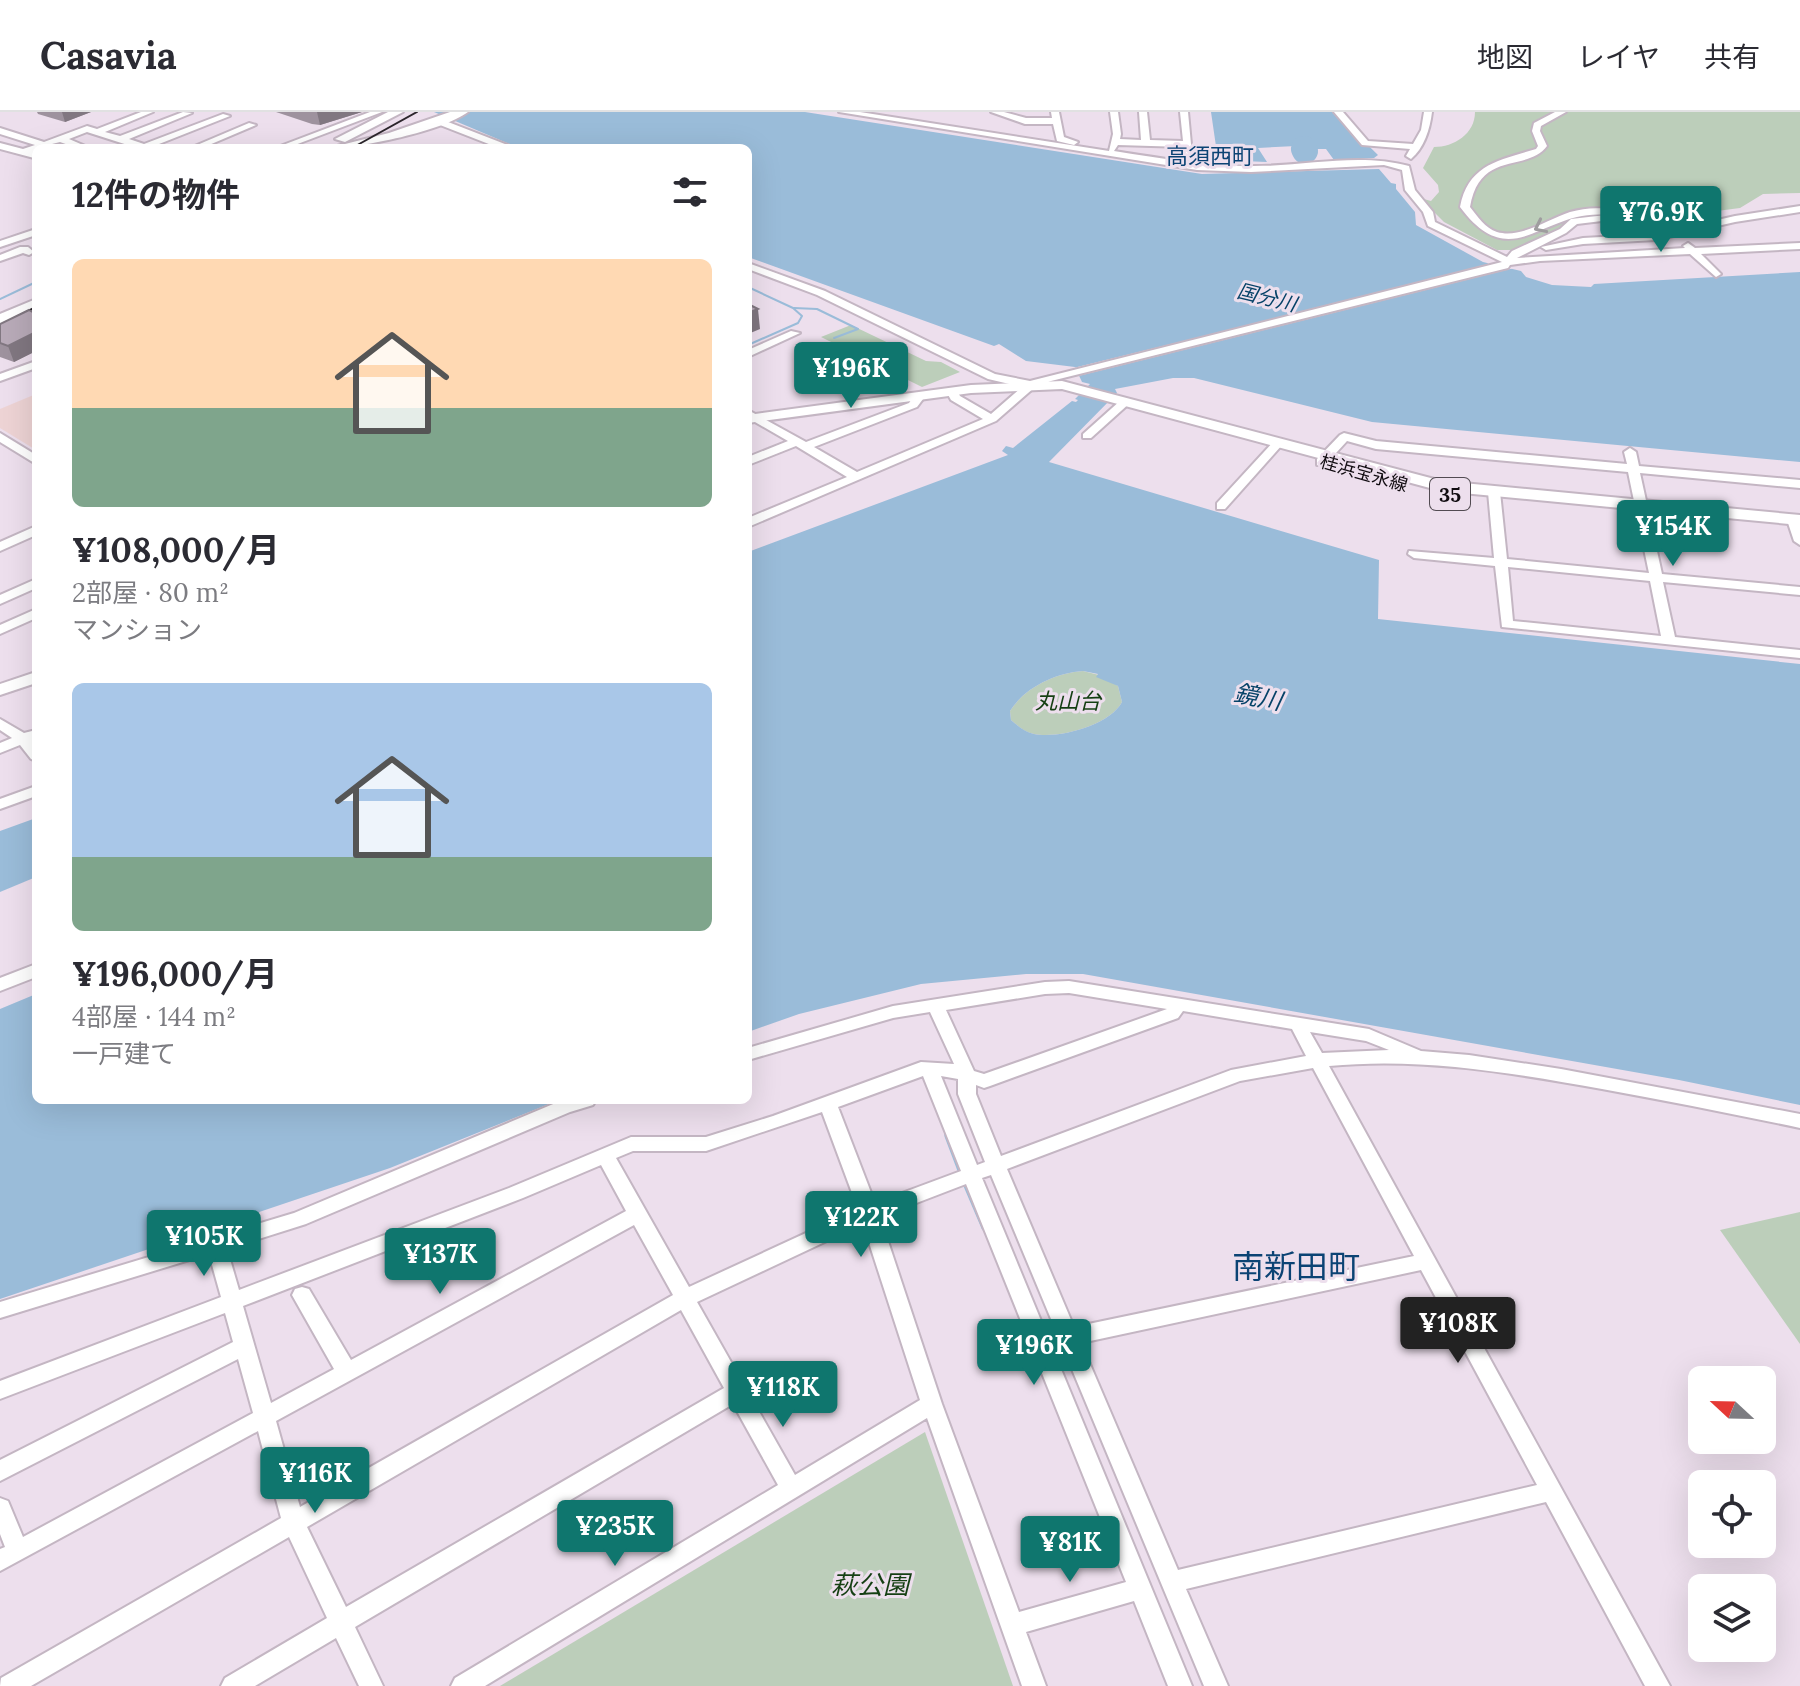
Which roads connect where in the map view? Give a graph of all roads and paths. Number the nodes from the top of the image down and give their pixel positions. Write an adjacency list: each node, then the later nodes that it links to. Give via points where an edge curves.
1 (149, 112): 27 (street)
2 (187, 112): 20 (street); 31 (street)
3 (378, 112): 40 (street)
4 (397, 112): 41 (highway); 42 (highway, via 372,127)
5 (462, 112): 22 (highway)
6 (475, 112): 22 (highway)
7 (843, 112): 16 (street)
8 (880, 112): 18 (street)
9 (995, 112): 21 (street)
10 (1114, 112): 47 (street)
11 (1143, 112): 35 (street)
12 (1184, 112): 45 (street)
13 (1338, 112): 36 (street)
14 (1428, 112): 25 (street)
15 (1562, 112): 63 (street, one-way to 15, via 1576,220 1613,216 1591,210 1506,237 1480,227 1465,207 1476,176 1490,166 1539,151 1543,146 1537,125)
16 (862, 115): 18 (street); 29 (street)
17 (226, 116): 20 (street)
18 (921, 116)
19 (1056, 116): 21 (street); 47 (street, via 1060,139)
20 (212, 121): 38 (street)
21 (1026, 121): 30 (street)
22 (443, 122): 34 (street); 43 (highway)
23 (252, 125): 39 (street)
24 (989, 127): 29 (street)
25 (1425, 130): 28 (street); 46 (street)
26 (0, 131): 48 (street)
27 (97, 132): 31 (street); 33 (street, via 83,129)
28 (1437, 132)
29 (979, 133): 47 (street)
30 (1021, 135)
31 (122, 139): 37 (street)
32 (0, 143): 49 (street)
33 (56, 143)
34 (496, 143): 44 (street)
35 (1146, 143): 45 (street); 47 (street)
36 (1365, 143): 46 (street); 50 (street)
37 (135, 144)
38 (151, 144)
39 (204, 144)
40 (290, 144)
41 (333, 144)
42 (371, 144)
43 (373, 144)
44 (493, 144)
45 (1188, 144): 51 (street)
46 (1413, 147): 52 (street)
47 (1112, 148): 51 (street)
48 (32, 149)
49 (32, 150)
50 (1385, 160)
51 (1191, 166): 52 (street)
52 (1403, 166): 63 (street, via 1410,190 1431,224)
53 (1800, 209): 55 (street)
54 (32, 233): 56 (street)
55 (1676, 234): 57 (street); 59 (street)
56 (1, 243)
57 (1547, 246): 61 (street); 63 (street)
58 (1800, 246): 59 (street)
59 (1693, 251): 61 (street); 66 (street)
60 (29, 252): 62 (street)
61 (1557, 257): 63 (street)
62 (0, 258)
63 (1509, 262): 76 (street)
64 (752, 267): 76 (street, via 821,293 992,377)
65 (752, 274): 67 (street)
66 (1716, 274)
67 (780, 285)
68 (32, 305): 70 (highway)
69 (32, 317): 71 (highway)
70 (0, 320)
71 (0, 333)
72 (795, 333): 73 (street)
73 (752, 352)
74 (32, 366): 75 (street)
75 (0, 378)
76 (1031, 385): 77 (main road, 桂浜宝永線 / 35); 79 (main road, 桂浜宝永線 / 35); 82 (street)
77 (952, 391): 78 (main road, 桂浜宝永線 / 35); 82 (street, via 955,398)
78 (920, 395): 80 (main road, 桂浜宝永線 / 35); 85 (street, via 913,405)
79 (1118, 402): 83 (street); 86 (main road, 桂浜宝永線 / 35)
80 (752, 416)
81 (752, 417): 85 (street)
82 (992, 419): 92 (street)
83 (1087, 436)
84 (0, 437): 88 (street)
85 (801, 445): 90 (street); 92 (street)
86 (1276, 446): 89 (main road, 桂浜宝永線 / 35); 95 (street)
87 (1630, 452): 91 (street)
88 (32, 457)
89 (1324, 458): 91 (street, via 1344,437 1376,445); 94 (main road, 桂浜宝永線 / 35, via 1420,489)
90 (752, 460)
91 (1634, 469): 93 (street); 96 (street)
92 (856, 477): 97 (street)
93 (1800, 484)
94 (1494, 495): 96 (main road, 桂浜宝永線 / 35); 102 (street)
95 (1221, 506)
96 (1642, 509): 98 (main road, 桂浜宝永線 / 35); 103 (street)
97 (752, 521)
98 (1798, 527)
99 (32, 532): 100 (street)
100 (0, 547)
101 (1414, 554): 102 (street)
102 (1501, 562): 103 (street); 109 (street, via 1507,624)
103 (1656, 577): 105 (street); 109 (street)
104 (32, 587): 106 (street)
105 (1800, 591)
106 (0, 600)
107 (32, 615): 108 (street)
108 (0, 630)
109 (1669, 640): 110 (street)
110 (1800, 654)
111 (32, 678): 112 (main road)
112 (0, 690)
113 (0, 723): 114 (street)
114 (30, 737): 115 (street)
115 (0, 748)
116 (32, 792): 117 (street)
117 (0, 804)
118 (32, 972): 119 (street)
119 (0, 985)
120 (935, 1005): 121 (street, via 1069,987); 123 (street); 127 (street)
121 (1179, 1005): 122 (street); 127 (street, via 1172,1014 984,1081)
122 (1297, 1023): 124 (street, via 1369,1035); 125 (street)
123 (752, 1053)
124 (1418, 1056): 125 (street); 130 (street, via 1528,1069)
125 (1317, 1059): 132 (street, via 1237,1075); 137 (street)
126 (930, 1072): 127 (street, via 951,1070); 128 (street, via 921,1069); 133 (street)
127 (967, 1077): 132 (street, via 967,1094)
128 (827, 1102): 131 (street, via 706,1144 631,1144); 134 (street)
129 (574, 1104): 136 (street, via 299,1219)
130 (1800, 1121)
131 (606, 1157): 135 (street); 140 (street)
132 (996, 1165): 133 (street); 142 (street)
133 (972, 1174): 134 (street); 156 (street)
134 (869, 1213): 139 (street); 147 (street)
135 (637, 1214): 139 (street); 144 (street)
136 (216, 1243): 140 (street); 141 (street)
137 (1427, 1261): 142 (street); 151 (street)
138 (302, 1295): 144 (street)
139 (685, 1298): 146 (street); 153 (street)
140 (233, 1301): 143 (street); 145 (street)
141 (0, 1310)
142 (1068, 1337): 155 (street)
143 (245, 1346): 148 (street); 149 (street)
144 (347, 1372): 148 (street)
145 (0, 1390)
146 (736, 1391): 150 (street); 157 (street)
147 (932, 1404): 150 (street); 158 (street)
148 (264, 1417): 153 (street); 154 (street)
149 (0, 1471)
150 (791, 1489): 162 (street)
151 (1552, 1491): 155 (street); 166 (street)
152 (0, 1508): 154 (street)
153 (293, 1521): 157 (street); 159 (street)
154 (9, 1556)
155 (1171, 1582): 165 (street)
156 (1140, 1589): 158 (street); 164 (street)
157 (342, 1623): 160 (street); 161 (street)
158 (1012, 1625): 163 (street)
159 (9, 1686)
160 (233, 1686)
161 (371, 1686)
162 (463, 1686)
163 (1034, 1686)
164 (1180, 1686)
165 (1216, 1686)
166 (1658, 1686)

